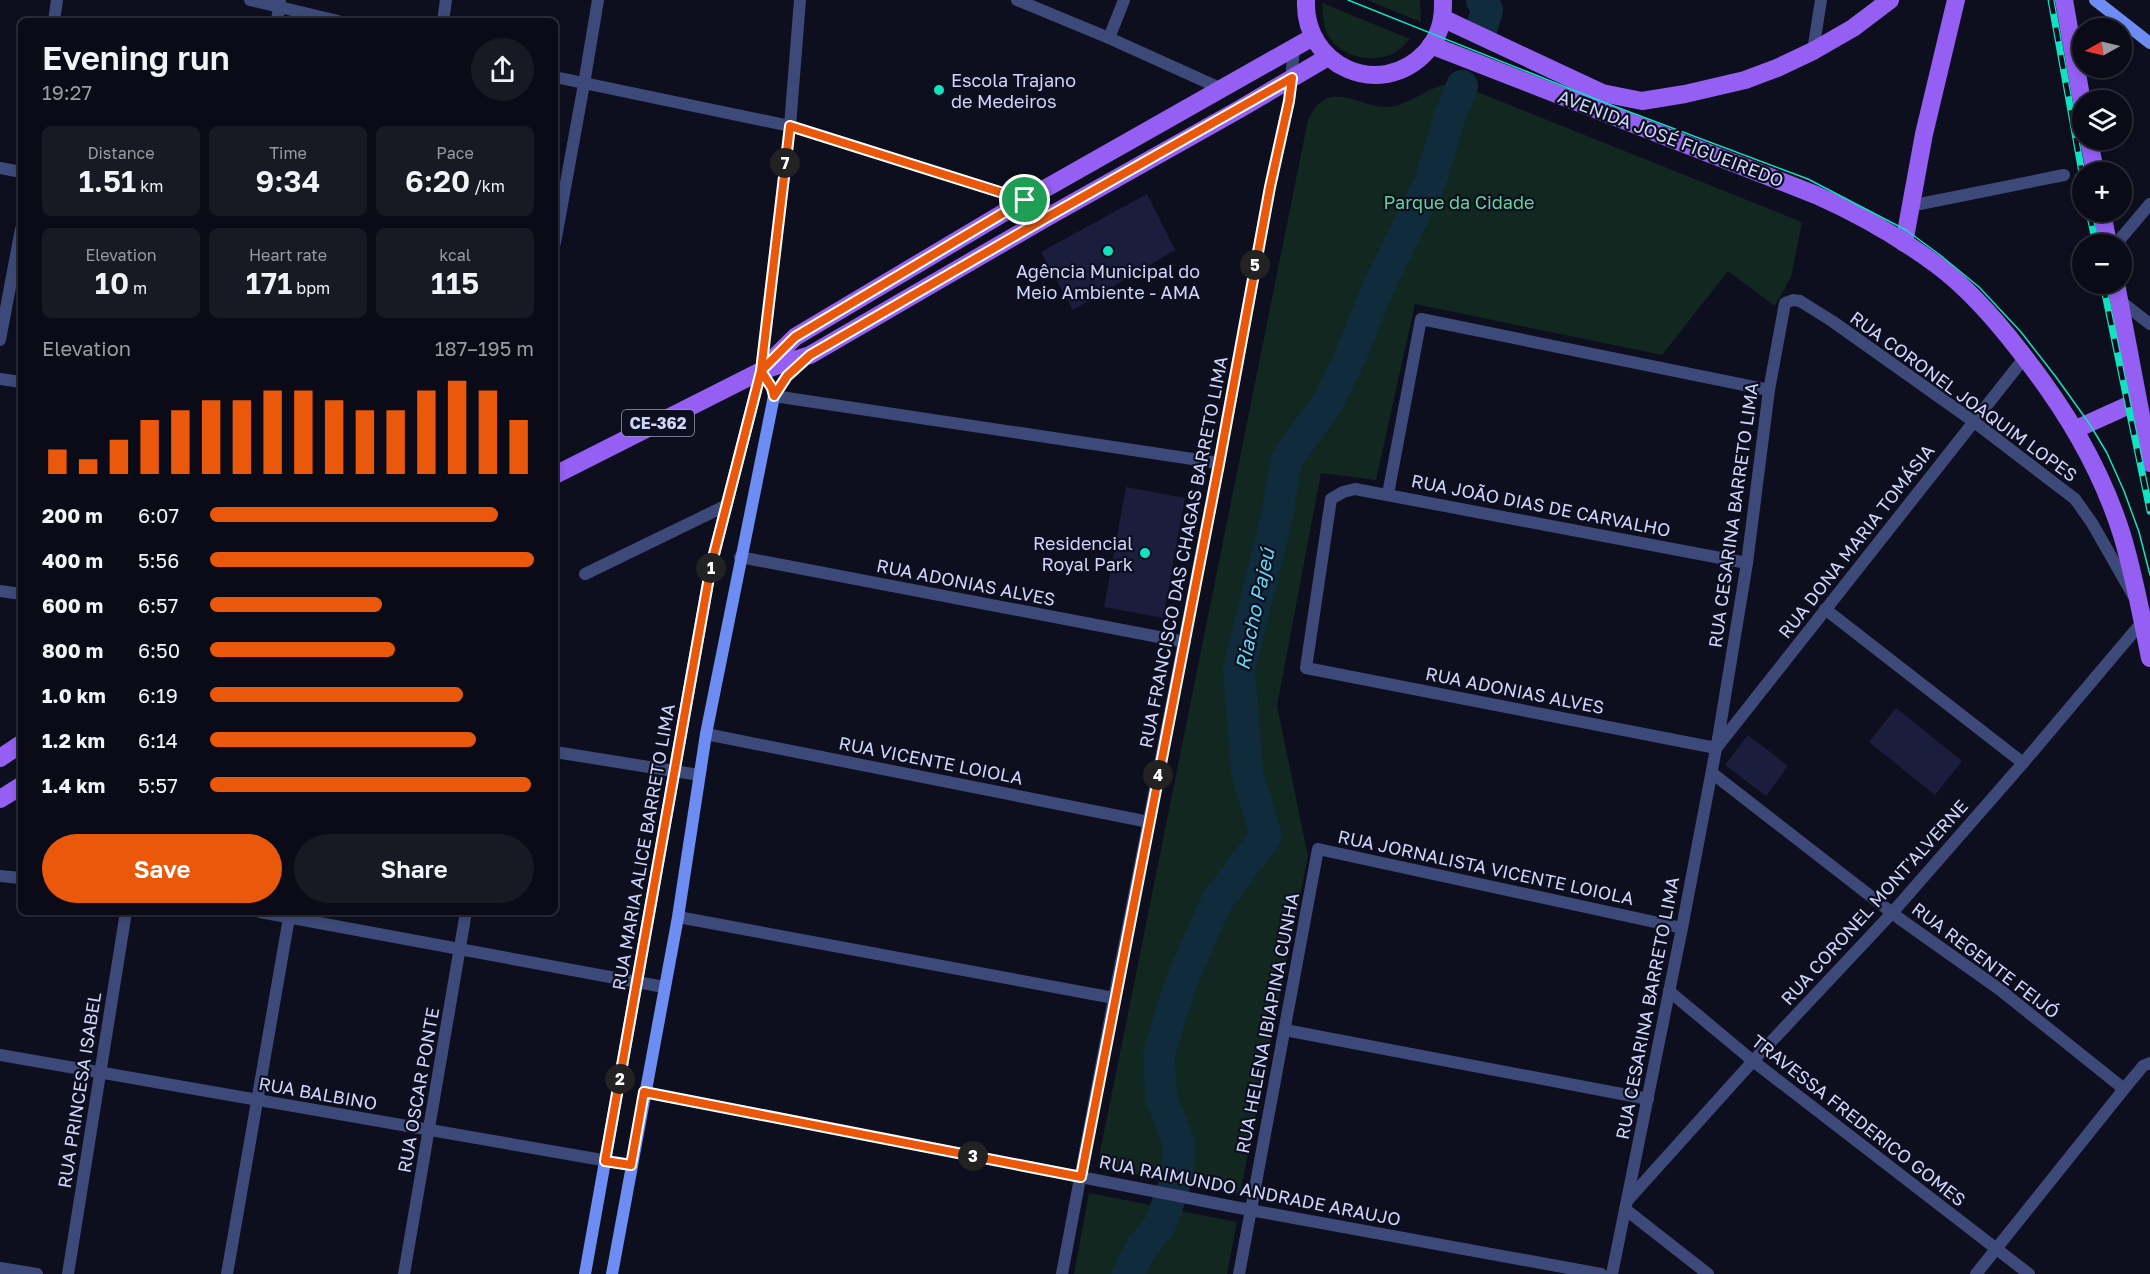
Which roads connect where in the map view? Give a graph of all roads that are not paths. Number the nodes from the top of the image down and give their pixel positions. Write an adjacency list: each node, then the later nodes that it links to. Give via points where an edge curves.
1 (57, 0): 16 (street)
2 (250, 0): 15 (street)
3 (446, 0): 19 (street)
4 (597, 0): 30 (street)
5 (800, 0): 33 (street, RUA MARIA ALICE BARRETO LIMA)
6 (1017, 0): 22 (street)
7 (1124, 0): 22 (street)
8 (1306, 0): 21 (main road)
9 (1443, 0): 20 (main road)
10 (1821, 0): 26 (street)
11 (1890, 0): 26 (main road, AVENIDA JOSÉ FIGUEIREDO)
12 (1956, 0): 39 (main road)
13 (2064, 0): 32 (main road)
14 (2095, 0): 23 (street)
15 (280, 3): 17 (street); 18 (street)
16 (54, 18)
17 (278, 18)
18 (328, 18)
19 (443, 18)
20 (1442, 18): 24 (main road); 26 (main road, AVENIDA JOSÉ FIGUEIREDO, via 1602,93 1642,101 1745,81)
21 (1312, 37): 25 (main road, CE-362); 27 (main road)
22 (1109, 38): 31 (street)
23 (2150, 43)
24 (1431, 45): 27 (main road, via 1418,60 1382,75 1353,72); 42 (main road, AVENIDA JOSÉ FIGUEIREDO, via 1816,195 1870,220)
25 (1294, 48): 29 (street, RUA FRANCISCO DAS CHAGAS BARRETO LIMA); 31 (main road, CE-362)
26 (1813, 51)
27 (1328, 57): 29 (main road, CE-362)
28 (558, 78): 30 (street)
29 (1292, 78): 49 (main road, CE-362); 60 (street, RUA FRANCISCO DAS CHAGAS BARRETO LIMA)
30 (584, 84): 33 (street); 40 (street)
31 (1222, 89): 37 (main road, CE-362)
32 (2080, 90)
33 (790, 126): 37 (street); 51 (street, RUA MARIA ALICE BARRETO LIMA)
34 (0, 168): 35 (street)
35 (18, 171)
36 (2064, 175): 39 (street)
37 (1025, 200): 51 (main road, CE-362, via 795,337)
38 (2150, 204): 41 (street)
39 (1910, 206): 42 (main road)
40 (558, 227)
41 (2124, 234)
42 (1904, 243): 50 (main road, AVENIDA JOSÉ FIGUEIREDO, via 1957,282)
43 (18, 245): 48 (street)
44 (2118, 294): 56 (main road)
45 (2120, 294): 47 (street)
46 (1785, 303): 54 (street, RUA CESARINA BARRETO LIMA); 57 (street, RUA CORONEL JOAQUIM LOPES, via 1800,301 1824,316)
47 (2150, 324)
48 (0, 340)
49 (810, 355): 51 (main road, CE-362); 55 (street, via 787,376)
50 (2025, 357): 57 (street, RUA DONA MARIA TOMÁSIA); 58 (main road, AVENIDA JOSÉ FIGUEIREDO)
51 (761, 371): 55 (street); 61 (main road, CE-362); 63 (street, RUA MARIA ALICE BARRETO LIMA)
52 (0, 379): 53 (street)
53 (18, 382)
54 (1769, 390): 62 (street, via 1421,319); 65 (street, RUA CESARINA BARRETO LIMA)
55 (774, 396): 60 (street); 64 (street)
56 (2138, 401): 58 (main road); 59 (main road)
57 (1973, 421): 69 (street, RUA DONA MARIA TOMÁSIA); 70 (street, RUA CORONEL JOAQUIM LOPES, via 2075,499)
58 (2076, 429): 70 (main road, AVENIDA JOSÉ FIGUEIREDO, via 2113,510)
59 (2150, 463)
60 (1219, 464): 71 (street, RUA FRANCISCO DAS CHAGAS BARRETO LIMA)
61 (558, 473)
62 (1388, 494): 65 (street, RUA JOÃO DIAS DE CARVALHO); 73 (street, RUA JOÃO DIAS DE CARVALHO, via 1355,489 1331,499)
63 (727, 505): 66 (street); 80 (street, RUA MARIA ALICE BARRETO LIMA, via 711,566)
64 (740, 557): 71 (street, RUA ADONIAS ALVES); 74 (street)
65 (1747, 563): 76 (street, RUA CESARINA BARRETO LIMA)
66 (585, 574)
67 (0, 591): 68 (street)
68 (18, 594)
69 (1825, 609): 76 (street, RUA DONA MARIA TOMÁSIA); 79 (street)
70 (2141, 614): 72 (main road, AVENIDA JOSÉ FIGUEIREDO); 79 (street, RUA CORONEL MONT'ALVERNE)
71 (1185, 642): 85 (street, RUA FRANCISCO DAS CHAGAS BARRETO LIMA)
72 (2150, 658)
73 (1306, 668): 76 (street, RUA ADONIAS ALVES)
74 (706, 734): 82 (street); 85 (street, RUA VICENTE LOIOLA)
75 (18, 746): 78 (main road)
76 (1716, 748): 81 (street, RUA CESARINA BARRETO LIMA)
77 (558, 752): 80 (street)
78 (0, 758)
79 (2023, 763): 89 (street, RUA CORONEL MONT'ALVERNE)
80 (674, 770): 82 (street); 96 (street, RUA MARIA ALICE BARRETO LIMA)
81 (1712, 772): 89 (street, RUA REGENTE FEIJÓ); 94 (street, RUA CESARINA BARRETO LIMA)
82 (699, 775): 93 (street)
83 (18, 788): 84 (main road)
84 (0, 799)
85 (1149, 822): 99 (street, RUA FRANCISCO DAS CHAGAS BARRETO LIMA)
86 (1318, 849): 94 (street, RUA JORNALISTA VICENTE LOIOLA); 100 (street, RUA HELENA IBIAPINA CUNHA)
87 (0, 876): 88 (street)
88 (18, 878)
89 (1892, 913): 102 (street, RUA CORONEL MONT'ALVERNE); 105 (street, RUA REGENTE FEIJÓ, via 1999,989)
90 (126, 915): 104 (street, RUA PRINCESA ISABEL)
91 (290, 915): 95 (street); 108 (street)
92 (466, 915): 95 (street, RUA OSCAR PONTE)
93 (678, 917): 97 (street); 99 (street)
94 (1682, 927): 98 (street, RUA CESARINA BARRETO LIMA)
95 (460, 949): 96 (street); 109 (street, RUA OSCAR PONTE)
96 (638, 982): 97 (street); 110 (street, RUA MARIA ALICE BARRETO LIMA)
97 (664, 987): 106 (street)
98 (1669, 991): 102 (street, TRAVESSA FREDERICO GOMES); 107 (street, RUA CESARINA BARRETO LIMA)
99 (1114, 998): 112 (street, RUA FRANCISCO DAS CHAGAS BARRETO LIMA)
100 (1285, 1030): 107 (street); 114 (street, RUA HELENA IBIAPINA CUNHA)
101 (0, 1055): 104 (street, RUA BALBINO)
102 (1753, 1061): 113 (street, RUA CORONEL MONT'ALVERNE); 115 (street, TRAVESSA FREDERICO GOMES)
103 (2150, 1063): 105 (street)
104 (100, 1071): 108 (street, RUA BALBINO); 118 (street, RUA PRINCESA ISABEL)
105 (2124, 1089): 115 (street)
106 (644, 1092): 111 (street); 112 (street, RUA RAIMUNDO ANDRADE ARAUJO)
107 (1648, 1099): 113 (street, RUA CESARINA BARRETO LIMA)
108 (258, 1101): 109 (street, RUA BALBINO); 119 (street)
109 (429, 1131): 110 (street, RUA BALBINO); 120 (street, RUA OSCAR PONTE)
110 (605, 1161): 111 (street, RUA BALBINO); 121 (street, RUA MARIA ALICE BARRETO LIMA)
111 (631, 1165): 122 (street)
112 (1081, 1177): 114 (street, RUA RAIMUNDO ANDRADE ARAUJO); 123 (street, RUA FRANCISCO DAS CHAGAS BARRETO LIMA)
113 (1626, 1205): 126 (street, RUA CESARINA BARRETO LIMA); 127 (street)
114 (1250, 1210): 124 (street, RUA HELENA IBIAPINA CUNHA); 125 (street, RUA RAIMUNDO ANDRADE ARAUJO)
115 (1997, 1251): 128 (street); 129 (street, TRAVESSA FREDERICO GOMES)
116 (0, 1268): 117 (street)
117 (37, 1274)
118 (68, 1274)
119 (227, 1274)
120 (404, 1274)
121 (585, 1274)
122 (615, 1274)
123 (1062, 1274)
124 (1239, 1274)
125 (1601, 1274)
126 (1612, 1274)
127 (1708, 1274)
128 (1976, 1274)
129 (2028, 1274)

